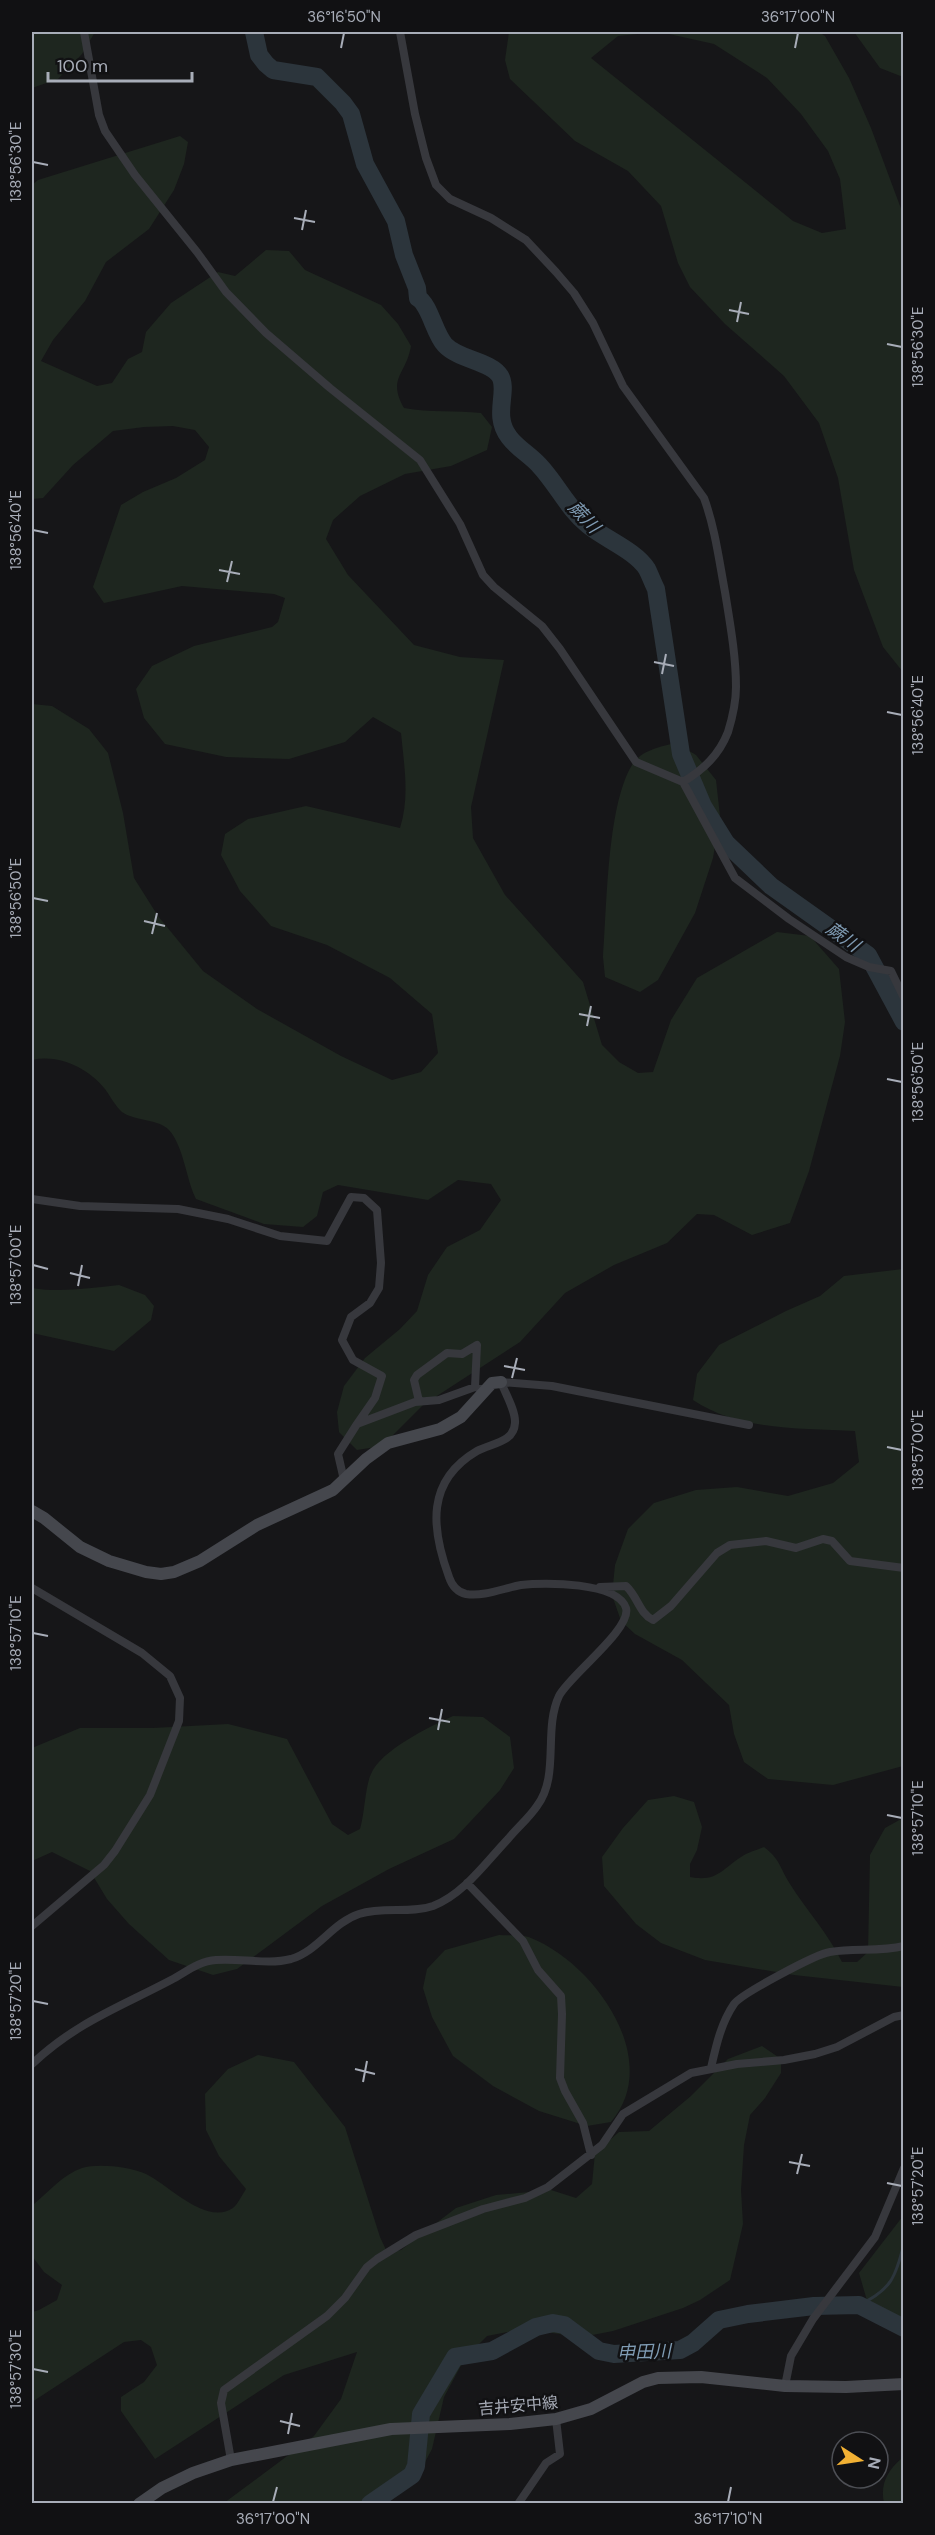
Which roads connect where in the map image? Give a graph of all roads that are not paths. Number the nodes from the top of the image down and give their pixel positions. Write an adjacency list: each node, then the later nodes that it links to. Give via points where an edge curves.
1 (84, 32): 3 (street, via 105,131 226,292 266,333 420,460 460,524 483,574 542,626 636,762)
2 (400, 32): 3 (street, via 415,114 436,185 450,199 526,240 556,272 593,323 623,386 704,498 730,623 736,688 728,731 713,758)
3 (683, 782): 4 (street, via 735,878 846,957 891,971)
4 (903, 998)
5 (32, 1199): 9 (street, via 80,1206 178,1209 228,1219 280,1236 327,1241 351,1197 364,1198 377,1210 379,1288 370,1303 351,1317 342,1340 353,1360 382,1376 375,1398)
6 (501, 1382): 7 (main road); 10 (street, via 552,1386); 15 (street, via 516,1420 515,1427 510,1436 479,1450 447,1475 437,1500 442,1554 453,1586 461,1593 474,1595 542,1583)
7 (480, 1389): 8 (street); 8 (street, via 477,1345 462,1354 447,1353 417,1375 414,1380); 11 (main road, via 461,1417 440,1429 388,1443)
8 (419, 1401): 9 (street)
9 (357, 1424): 11 (street, via 338,1454)
10 (748, 1425)
11 (344, 1480): 12 (main road, via 333,1490 257,1525 189,1568 161,1574 132,1569 92,1553)
12 (32, 1511)
13 (903, 1568): 15 (street, via 850,1561 832,1541 823,1539 796,1548 766,1540 749,1541 717,1553 672,1606 653,1620 644,1616 626,1586)
14 (32, 1588): 17 (street, via 142,1653 170,1676 180,1698 179,1721 150,1795 115,1851 104,1865)
15 (593, 1588): 16 (street, via 621,1599 627,1610 626,1618 559,1697 547,1782 538,1806)
16 (467, 1883): 20 (street, via 434,1906 384,1909 346,1919 310,1950 292,1958 200,1963 97,2015 56,2041); 22 (street, via 523,1941 538,1970 561,1996 561,2078 583,2123)
17 (32, 1926)
18 (903, 1946): 21 (street, via 828,1952 736,2001 725,2019)
19 (903, 2015): 21 (street, via 815,2054)
20 (32, 2064)
21 (711, 2068): 22 (street, via 691,2073 623,2114)
22 (591, 2155): 27 (street, via 548,2187 416,2235 367,2267 327,2316 224,2390 221,2403)
23 (903, 2168): 25 (street, via 875,2237 840,2280 791,2356)
24 (903, 2384): 25 (main road, 吉井安中線)
25 (785, 2386): 26 (main road, 吉井安中線, via 701,2377 658,2378 642,2382 591,2409)
26 (556, 2419): 27 (main road, 吉井安中線, via 390,2429); 29 (street, via 560,2454 546,2463)
27 (231, 2460): 28 (main road, 吉井安中線, via 162,2488)
28 (140, 2504)
29 (518, 2504)

